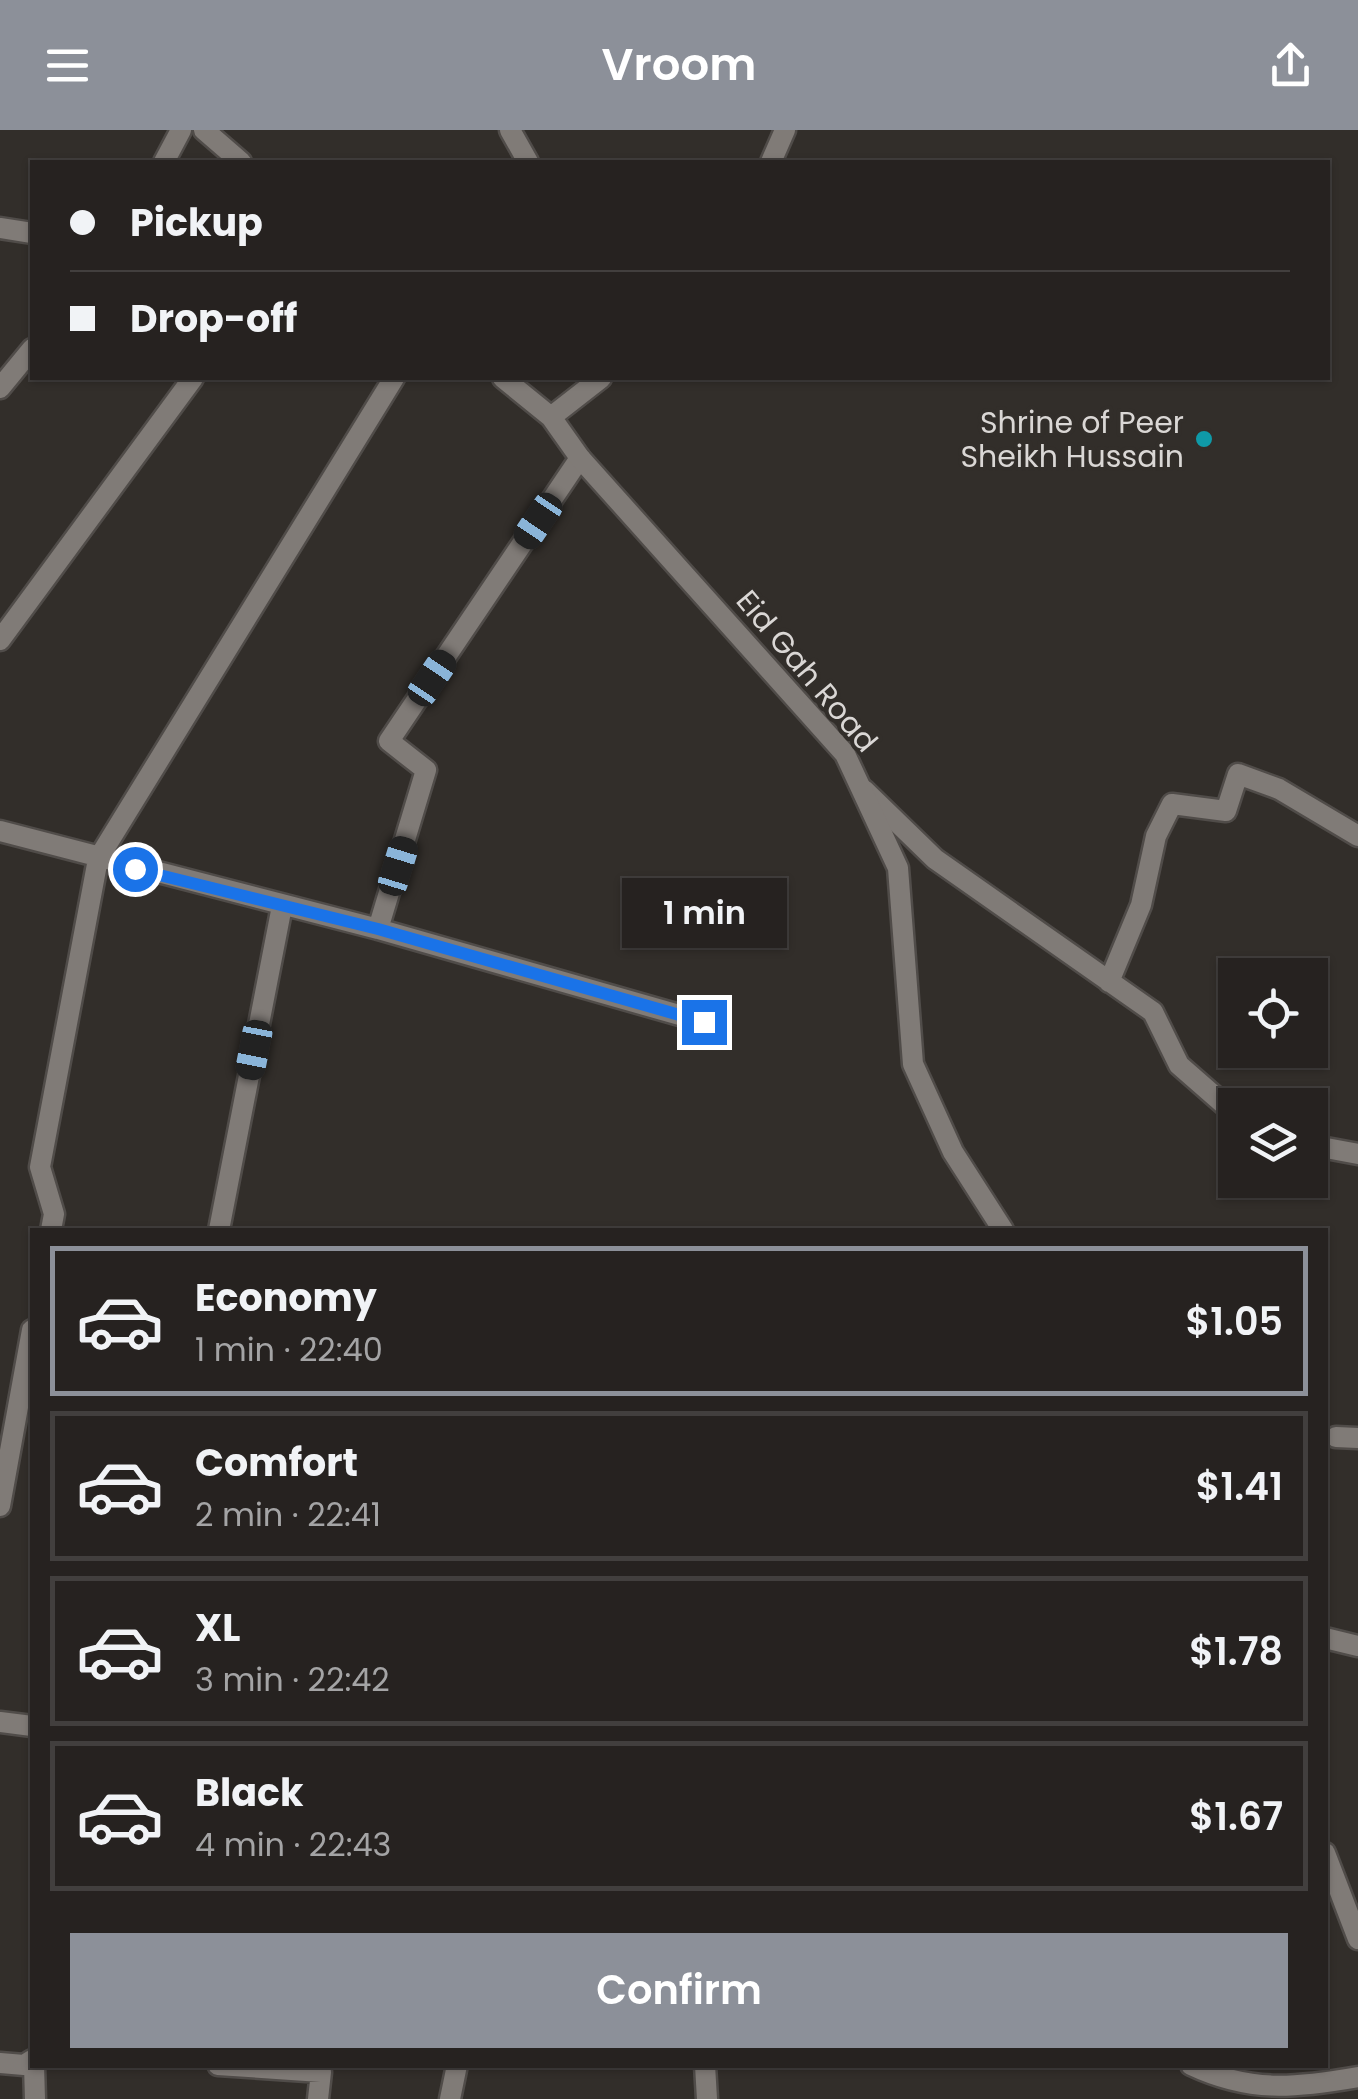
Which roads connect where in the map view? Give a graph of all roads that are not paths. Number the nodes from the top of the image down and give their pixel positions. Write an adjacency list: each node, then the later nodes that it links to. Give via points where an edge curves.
1 (181, 130): 5 (street)
2 (204, 130): 6 (street)
3 (510, 130): 7 (street)
4 (785, 130): 8 (street)
5 (165, 160)
6 (239, 160)
7 (527, 160)
8 (772, 160)
9 (0, 228): 10 (street)
10 (30, 233)
11 (30, 351): 16 (street)
12 (192, 380): 19 (street)
13 (393, 380): 23 (street)
14 (504, 380): 17 (street, Eid Gah Road)
15 (598, 380): 17 (street)
16 (0, 388)
17 (550, 418): 18 (street, Eid Gah Road)
18 (580, 458): 20 (street, Eid Gah Road, via 845,754); 25 (street, via 390,741 426,770)
19 (0, 640)
20 (864, 790): 26 (street, via 936,859); 33 (street, Eid Gah Road, via 898,868 913,1064 953,1152)
21 (0, 831): 23 (street)
22 (1358, 836): 26 (street, via 1278,789 1238,774 1226,811 1172,804 1156,836 1142,905)
23 (98, 859): 24 (street); 31 (street, via 40,1167 54,1214)
24 (282, 906): 25 (street); 32 (street)
25 (378, 929): 27 (street)
26 (1109, 982): 28 (street, via 1153,1012 1179,1064)
27 (704, 1022)
28 (1218, 1099)
29 (1328, 1148): 30 (street)
30 (1358, 1154)
31 (51, 1228)
32 (219, 1228)
33 (1002, 1228)
34 (30, 1341): 37 (street)
35 (1336, 1437): 36 (street)
36 (1358, 1438)
37 (0, 1506)
38 (1328, 1639): 39 (street)
39 (1358, 1646)
40 (0, 1722): 41 (street)
41 (30, 1726)
42 (1328, 1861): 43 (street)
43 (1358, 1940)
44 (30, 2063): 45 (street)
45 (0, 2064)
46 (33, 2068): 52 (street)
47 (262, 2068): 53 (street, via 321,2072)
48 (456, 2068): 54 (street)
49 (705, 2068): 55 (street)
50 (1198, 2068): 51 (street, via 1228,2082 1302,2087)
51 (1358, 2077)
52 (35, 2099)
53 (318, 2099)
54 (450, 2099)
55 (707, 2099)

